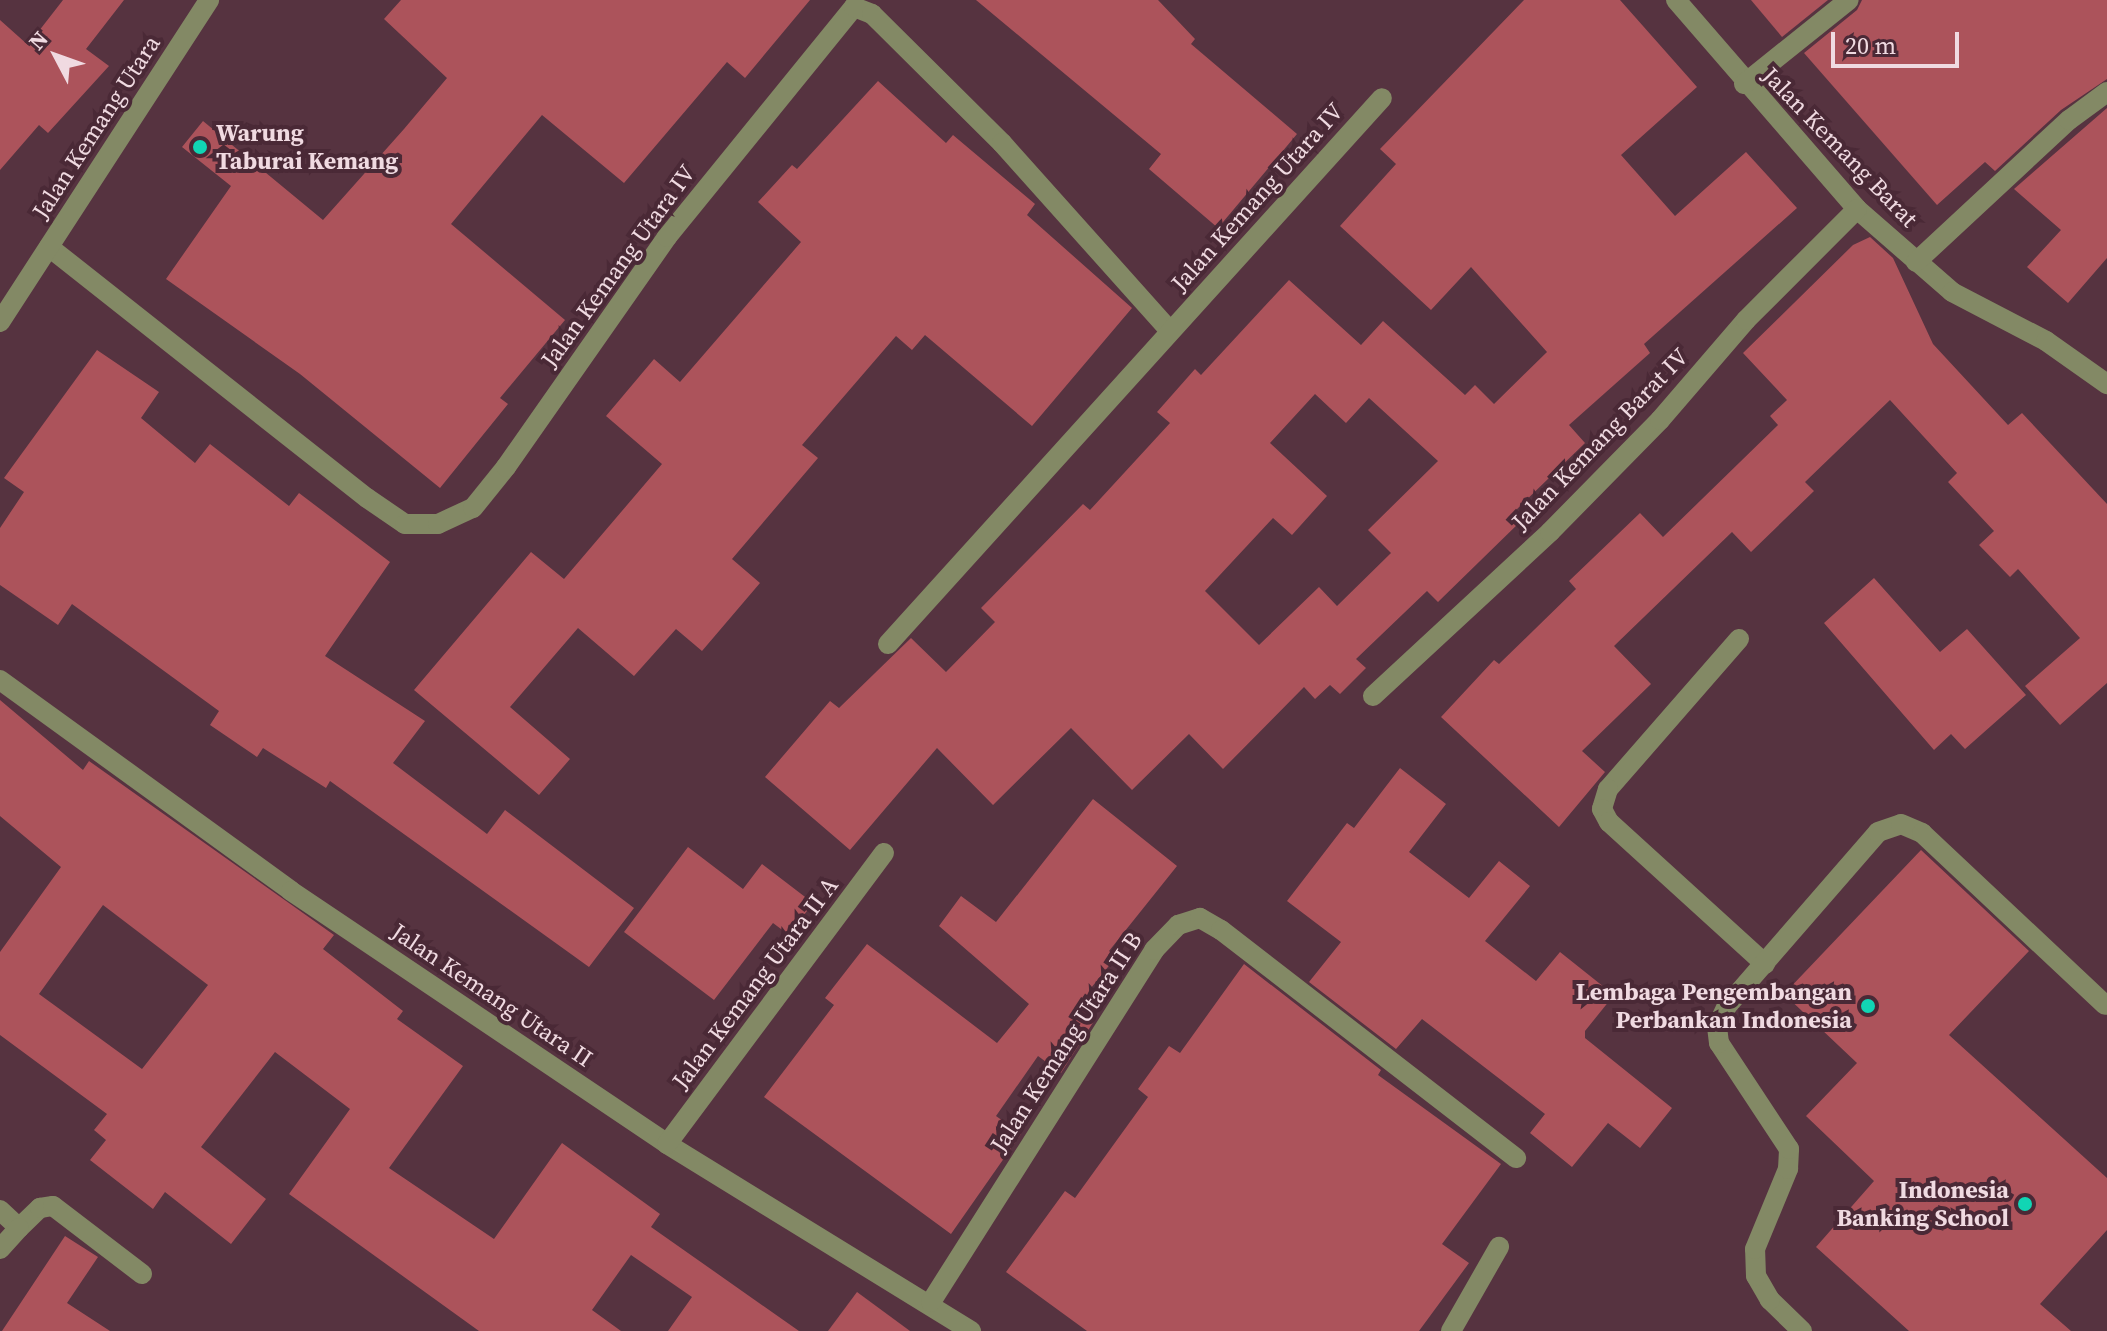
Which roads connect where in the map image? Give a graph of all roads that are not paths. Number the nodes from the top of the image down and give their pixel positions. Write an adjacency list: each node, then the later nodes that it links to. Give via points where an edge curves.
1 (209, 0): 9 (street, Jalan Kemang Utara)
2 (1676, 0): 5 (street, Jalan Kemang Barat)
3 (1849, 0): 5 (street)
4 (878, 7): 9 (street, Jalan Kemang Utara IV, via 854,7 842,16 667,237 506,467 473,508 438,524 405,524 367,498); 12 (street, Jalan Kemang Utara IV)
5 (1744, 84): 8 (street, Jalan Kemang Barat)
6 (2107, 92): 10 (street, via 2069,120)
7 (1382, 98): 12 (street, Jalan Kemang Utara IV)
8 (1857, 209): 10 (street, Jalan Kemang Barat); 17 (street, Jalan Kemang Barat IV, via 1550,532)
9 (49, 247): 11 (street, Jalan Kemang Utara)
10 (1916, 262): 13 (street, Jalan Kemang Barat, via 1952,292 2046,341)
11 (0, 322)
12 (1170, 331): 15 (street, Jalan Kemang Utara IV)
13 (2107, 384)
14 (1739, 639): 19 (street, via 1608,789 1602,809 1609,822)
15 (888, 644)
16 (0, 680): 21 (street, Jalan Kemang Utara II, via 291,891)
17 (1373, 696)
18 (884, 853): 21 (street, Jalan Kemang Utara II A)
19 (1765, 964): 20 (street, via 1878,832 1901,824 1922,833); 31 (street, via 1727,1006 1717,1027 1719,1043 1789,1149 1788,1169 1755,1249 1756,1276 1770,1300)
20 (2105, 1005)
21 (667, 1144): 28 (street, Jalan Kemang Utara II)
22 (1516, 1158): 28 (street, Jalan Kemang Utara II B, via 1200,918 1178,925 1154,950)
23 (0, 1210): 24 (street)
24 (19, 1228): 26 (street); 27 (street, via 40,1208 53,1206)
25 (1499, 1247): 30 (street)
26 (0, 1249)
27 (142, 1274)
28 (931, 1302): 29 (street, Jalan Kemang Utara II)
29 (971, 1331)
30 (1451, 1331)
31 (1802, 1331)

